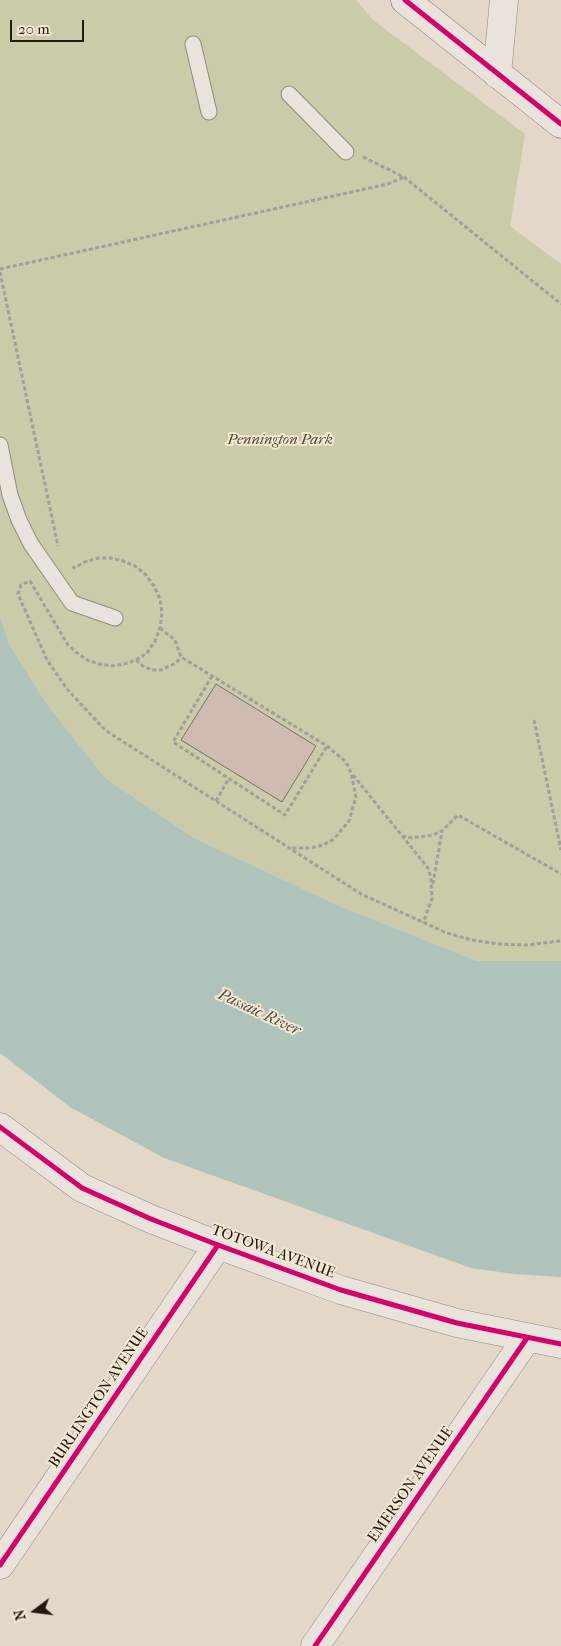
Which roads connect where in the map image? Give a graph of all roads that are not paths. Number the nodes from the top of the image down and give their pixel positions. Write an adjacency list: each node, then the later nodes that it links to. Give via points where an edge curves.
1 (405, 0): 4 (street)
2 (504, 0): 4 (street)
3 (193, 44): 6 (lane)
4 (497, 74): 7 (street)
5 (289, 94): 8 (lane)
6 (208, 112)
7 (561, 124)
8 (346, 152)
9 (0, 445): 10 (lane, via 10,495 31,544 72,603)
10 (115, 618)
11 (0, 1127): 12 (street, TOTOWA AVENUE, via 82,1188)
12 (218, 1245): 13 (street, TOTOWA AVENUE, via 341,1290 457,1323); 15 (street, BURLINGTON AVENUE)
13 (527, 1338): 14 (street, TOTOWA AVENUE); 16 (street, EMERSON AVENUE)
14 (561, 1344)
15 (0, 1565)
16 (315, 1646)

